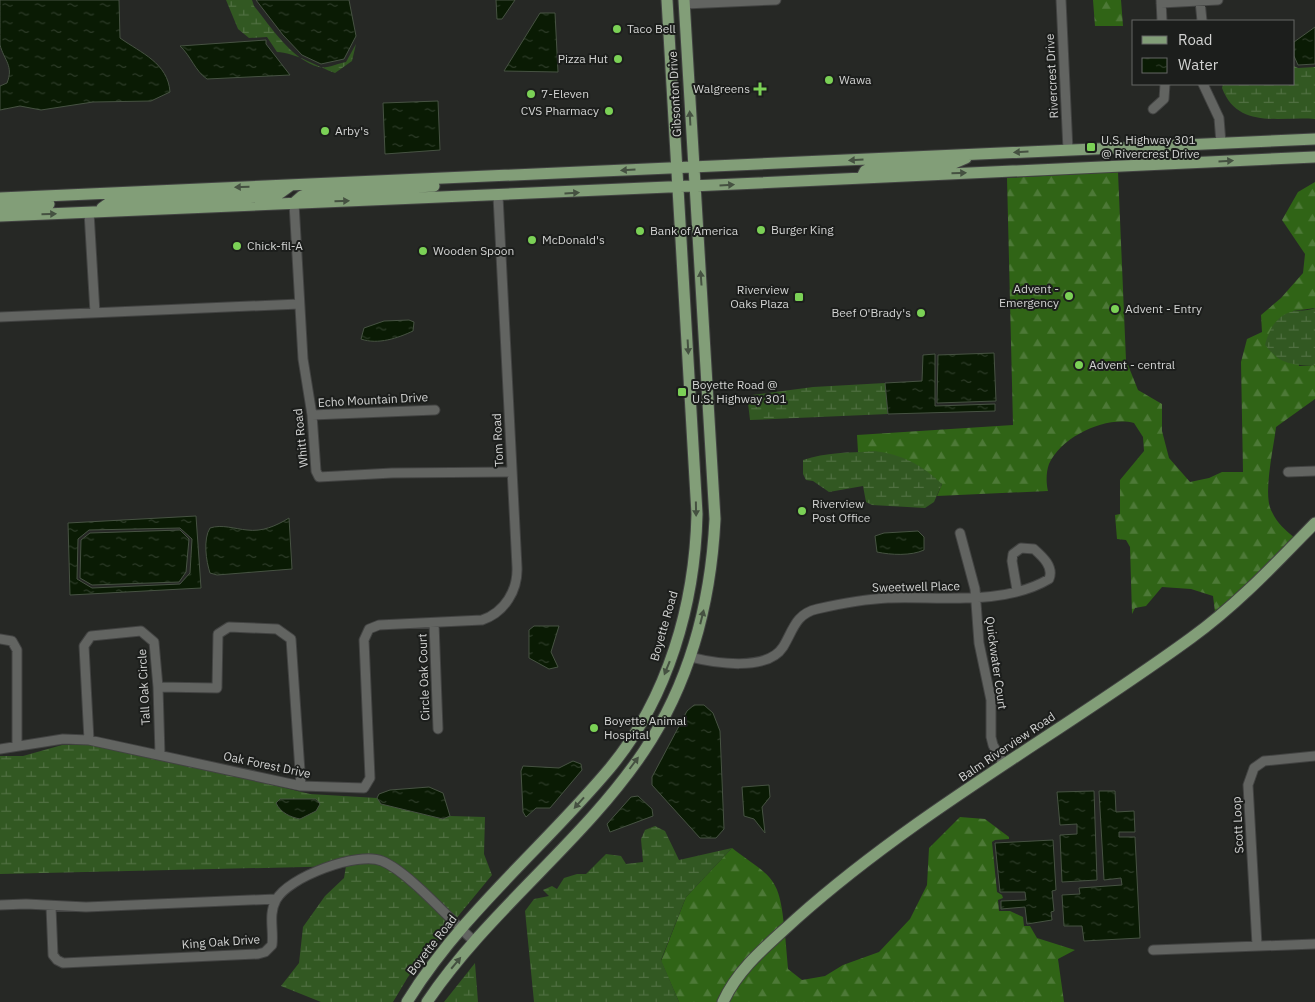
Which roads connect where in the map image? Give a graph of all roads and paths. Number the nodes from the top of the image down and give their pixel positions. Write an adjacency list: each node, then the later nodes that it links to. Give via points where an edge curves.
1 (667, 0): 21 (main road, Gibsonton Drive)
2 (776, 0): 7 (street)
3 (1062, 0): 17 (street, Rivercrest Drive)
4 (1218, 0): 6 (street)
5 (1161, 1): 6 (street); 8 (street)
6 (1200, 1): 9 (street)
7 (684, 2): 20 (main road, Gibsonton Drive, one-way to 7)
8 (1162, 20)
9 (1202, 20)
10 (1165, 85): 14 (street, via 1164,99)
11 (1203, 85): 13 (street)
12 (1211, 85): 13 (street)
13 (1208, 96): 16 (street, via 1219,118)
14 (1153, 109)
15 (1315, 139): 16 (main road)
16 (1221, 143): 17 (main road)
17 (1068, 150): 18 (main road, one-way to 18); 22 (main road)
18 (975, 154): 20 (main road, one-way to 20); 23 (main road, via 952,164 871,168)
19 (1315, 157): 22 (main road, one-way to 19)
20 (693, 167): 21 (main road); 26 (main road, Gibsonton Drive)
21 (676, 168): 24 (main road, one-way to 24); 27 (main road, Boyette Road)
22 (1069, 168): 23 (main road, one-way to 22)
23 (862, 177): 26 (main road, one-way to 23)
24 (463, 178): 25 (main road); 31 (main road, via 413,188 312,193)
25 (290, 185): 28 (main road, one-way to 28); 33 (main road, via 280,194 266,196 109,203)
26 (695, 187): 27 (main road); 49 (main road, one-way to 26, via 710,578 715,519)
27 (678, 188): 29 (main road, one-way to 27); 62 (main road, Boyette Road, one-way to 62, via 697,514 691,580 677,638 650,706 611,767)
28 (97, 194): 30 (main road); 32 (main road, via 73,203)
29 (498, 196): 31 (main road, one-way to 29); 41 (street, Tom Road)
30 (0, 198)
31 (294, 203): 33 (main road); 35 (street, Whitt Road)
32 (0, 206)
33 (92, 212): 34 (main road, one-way to 33); 36 (street)
34 (0, 216)
35 (299, 304): 36 (street); 39 (street, Whitt Road)
36 (95, 313): 37 (street)
37 (0, 317)
38 (435, 410): 39 (street, Echo Mountain Drive)
39 (312, 415): 41 (street, Whitt Road, via 316,471 322,478 392,473)
40 (1315, 470): 42 (street)
41 (512, 472): 47 (street, Tom Road, via 517,571 510,596 498,612 486,619)
42 (1288, 472)
43 (1315, 523): 57 (main road, Balm Riverview Road, via 1265,575 1192,637)
44 (960, 533): 46 (street, Quickwater Court)
45 (1017, 590): 45 (street, Sweetwell Place, via 1043,582 1050,576 1046,562 1034,549 1021,548 1013,554); 46 (street, Sweetwell Place)
46 (976, 598): 49 (street, Sweetwell Place, via 886,598 816,609 799,619 779,652 763,661 722,662); 57 (street, Quickwater Court, via 979,643 991,700 991,737)
47 (434, 624): 51 (street, Circle Oak Court); 58 (street, Oak Forest Drive, via 379,625 369,629 364,640 370,778 364,788)
48 (0, 639): 53 (street, via 12,641 17,650)
49 (690, 657): 63 (main road, one-way to 49, via 588,819 638,759 664,716)
50 (158, 687): 52 (street, Tall Oak Circle, via 154,642 141,631 92,636 84,646); 55 (street, Tall Oak Circle); 58 (street, via 217,688 218,634 229,627 277,629 291,639)
51 (438, 729)
52 (89, 740): 53 (street, Oak Forest Drive, via 63,739); 55 (street, Oak Forest Drive)
53 (17, 746): 54 (street, Oak Forest Drive)
54 (0, 749)
55 (160, 755): 58 (street, Oak Forest Drive)
56 (1315, 756): 65 (street, Scott Loop, via 1264,761 1254,768 1248,785)
57 (1004, 765): 69 (main road, Balm Riverview Road, via 889,844 828,891 751,959 734,979)
58 (301, 786)
59 (276, 899): 61 (street); 61 (street, King Oak Drive, via 271,914 272,945 265,952 64,963 53,955); 62 (street, via 306,874 371,858 393,867)
60 (0, 906): 61 (street, via 26,904)
61 (51, 907)
62 (461, 929): 63 (street); 67 (main road, Boyette Road, via 439,954)
63 (474, 941): 68 (main road, one-way to 63)
64 (1315, 944): 65 (street)
65 (1257, 945): 66 (street)
66 (1153, 950)
67 (406, 1002)
68 (427, 1002)
69 (723, 1002)

